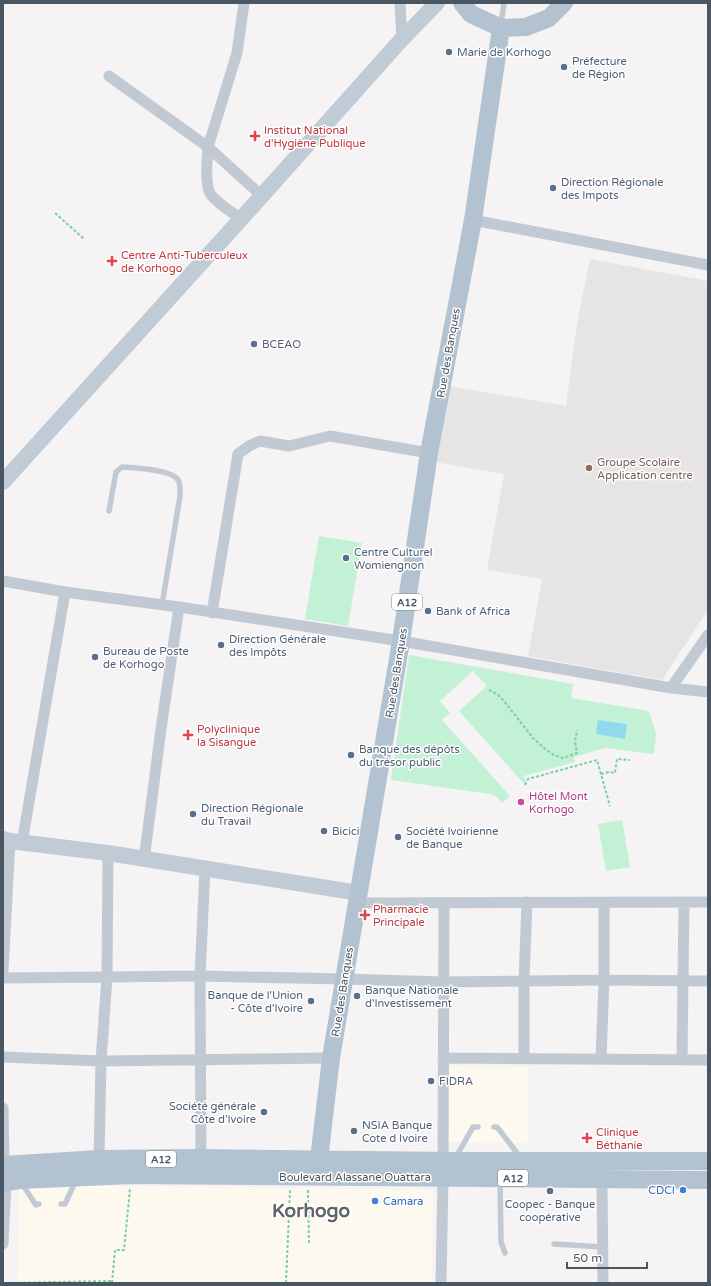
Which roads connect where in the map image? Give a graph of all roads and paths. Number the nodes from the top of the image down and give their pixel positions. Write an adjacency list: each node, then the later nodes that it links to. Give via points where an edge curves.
1 (244, 3): 10 (street, via 237,53)
2 (400, 3): 8 (street)
3 (437, 3): 8 (street)
4 (462, 3): 7 (main road, via 471,14)
5 (504, 3): 7 (lane)
6 (564, 3): 7 (main road, via 549,18 526,27)
7 (501, 28): 14 (main road, Rue des Banques / A12)
8 (402, 39): 11 (street)
9 (109, 76): 10 (street)
10 (208, 147): 11 (street); 13 (street, via 209,192 220,204)
11 (262, 196): 13 (street)
12 (55, 213): 15 (path)
13 (241, 219): 18 (street)
14 (472, 220): 16 (street); 17 (main road, Rue des Banques / A12)
15 (84, 239)
16 (708, 265)
17 (429, 453): 24 (street, via 330,436 289,446 260,441 238,454); 26 (main road, Rue des Banques / A12)
18 (3, 482)
19 (109, 511): 22 (lane, via 118,469 157,470 173,475 178,480 180,496)
20 (3, 581): 21 (street)
21 (65, 592): 22 (street); 35 (street)
22 (162, 605): 23 (street)
23 (179, 608): 24 (street); 37 (street)
24 (212, 612): 26 (street)
25 (708, 635): 27 (street)
26 (401, 642): 27 (street); 39 (main road, Rue des Banques / A12)
27 (671, 688): 29 (street)
28 (489, 690): 30 (path, via 497,694 533,738 554,755 563,758 577,753)
29 (708, 692)
30 (576, 730)
31 (630, 760): 32 (path, via 617,759 615,773)
32 (601, 774): 33 (path, via 597,760 528,779); 34 (path)
33 (525, 785)
34 (610, 806)
35 (12, 841): 36 (street); 45 (street)
36 (108, 853): 37 (street); 48 (street)
37 (144, 860): 38 (street)
38 (205, 869): 39 (street); 46 (street)
39 (357, 898): 44 (street); 49 (main road, Rue des Banques / A12)
40 (527, 902): 42 (street); 44 (street); 52 (street)
41 (708, 902): 43 (street)
42 (604, 903): 43 (street); 50 (street)
43 (684, 903): 51 (street)
44 (444, 904): 54 (street)
45 (3, 971)
46 (200, 976): 48 (street); 49 (street); 58 (street)
47 (3, 978): 48 (street)
48 (107, 978): 63 (street)
49 (344, 979): 54 (street); 56 (main road, Rue des Banques / A12)
50 (604, 980): 51 (street); 52 (street); 60 (street)
51 (684, 980): 53 (street); 61 (street)
52 (524, 981): 54 (street); 59 (street)
53 (708, 981)
54 (444, 982): 57 (street)
55 (3, 1057): 63 (street)
56 (331, 1058): 58 (street); 74 (main road, Rue des Banques / A12)
57 (444, 1058): 59 (street); 73 (street)
58 (200, 1059): 63 (street); 72 (street)
59 (524, 1059): 60 (street)
60 (601, 1059): 61 (street)
61 (682, 1059): 62 (street)
62 (708, 1060)
63 (101, 1061): 71 (street)
64 (3, 1108): 70 (street)
65 (478, 1127): 73 (lane, via 473,1127)
66 (494, 1127): 69 (lane, via 497,1127)
67 (606, 1161): 68 (main road, Boulevard Alassane Ouattara / A12); 69 (main road, Boulevard Alassane Ouattara / A12); 78 (street)
68 (708, 1161)
69 (523, 1162): 73 (main road, Boulevard Alassane Ouattara / A12)
70 (3, 1164): 71 (main road, Boulevard Alassane Ouattara / A12); 80 (street)
71 (108, 1165): 72 (main road, Boulevard Alassane Ouattara / A12); 75 (main road, Boulevard Alassane Ouattara / A12); 76 (main road, Boulevard Alassane Ouattara / A12)
72 (201, 1167): 74 (main road, Boulevard Alassane Ouattara / A12); 74 (main road, Boulevard Alassane Ouattara / A12); 75 (main road, Boulevard Alassane Ouattara / A12)
73 (446, 1167): 74 (main road, Boulevard Alassane Ouattara / A12); 77 (main road, Boulevard Alassane Ouattara / A12); 91 (street)
74 (309, 1173): 84 (path); 90 (path)
75 (132, 1175): 89 (path, via 124,1250 115,1250)
76 (78, 1178): 80 (main road, Boulevard Alassane Ouattara / A12); 82 (lane, via 65,1204)
77 (500, 1178): 78 (main road, Boulevard Alassane Ouattara / A12); 87 (lane, via 501,1242)
78 (602, 1179): 79 (main road, Boulevard Alassane Ouattara / A12); 86 (street)
79 (708, 1180)
80 (10, 1182): 81 (lane, via 36,1205); 83 (street)
81 (39, 1204)
82 (61, 1204)
83 (3, 1244)
84 (309, 1244)
85 (554, 1244): 86 (lane)
86 (603, 1247): 92 (street)
87 (505, 1253)
88 (3, 1282): 89 (path)
89 (112, 1282)
90 (286, 1283)
91 (441, 1283)
92 (603, 1283)

